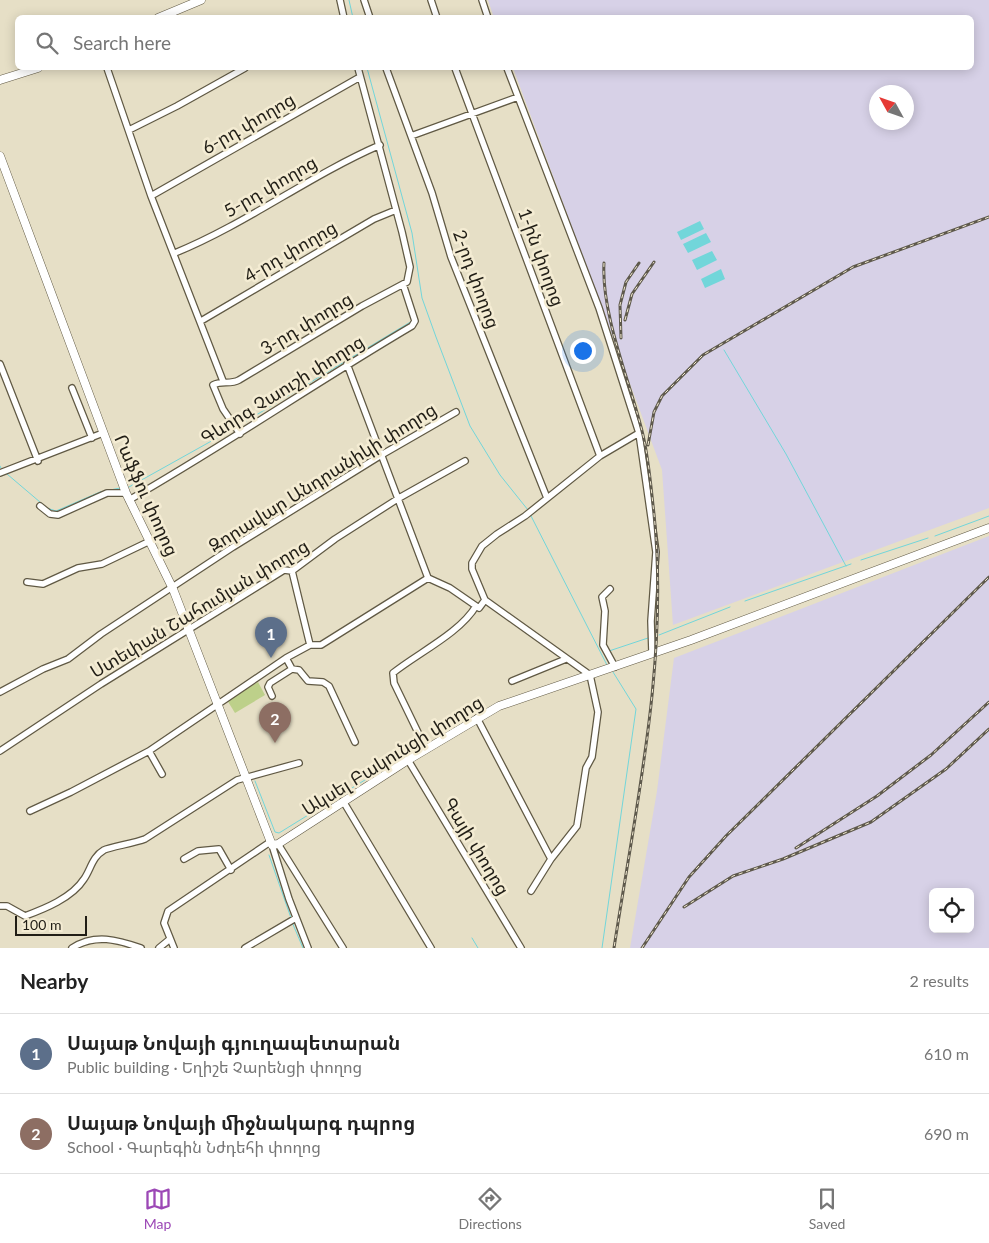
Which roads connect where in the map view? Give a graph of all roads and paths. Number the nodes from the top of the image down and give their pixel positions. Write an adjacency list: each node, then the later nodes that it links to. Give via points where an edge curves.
1 (201, 0): 6 (main road)
2 (340, 0): 7 (street)
3 (364, 0): 8 (street)
4 (431, 0): 9 (street)
5 (482, 0): 10 (street)
6 (165, 15)
7 (343, 15)
8 (369, 15)
9 (436, 15)
10 (487, 15)
11 (32, 70): 19 (main road)
12 (108, 70): 22 (street)
13 (241, 70): 22 (street)
14 (358, 70): 18 (street)
15 (387, 70): 23 (street, 2-րդ փողոց)
16 (456, 70): 21 (street, 1-ին փողոց)
17 (508, 70): 20 (street)
18 (360, 77): 24 (street); 26 (street, 6-րդ փողոց)
19 (0, 80)
20 (518, 97): 21 (street); 37 (street, via 599,308)
21 (472, 114): 23 (street); 41 (street, 1-ին փողոց)
22 (129, 130): 26 (street)
23 (411, 136): 47 (street, 2-րդ փողոց, via 451,257)
24 (380, 145): 27 (street); 28 (street, 5-րդ փողոց, via 347,160 206,240)
25 (0, 156): 36 (main road, Րաֆֆու փողոց)
26 (151, 196): 28 (street)
27 (396, 210): 29 (street, via 410,267 407,282); 30 (street, 4-րդ փողոց, via 374,219)
28 (175, 253): 30 (street)
29 (403, 284): 32 (street, Գևորգ Չաուշի փողոց, via 416,321); 33 (street, 3-րդ փողոց, via 239,380 229,384)
30 (201, 321): 33 (street)
31 (0, 364): 42 (street)
32 (347, 364): 38 (street, Գևորգ Չաուշի փողոց); 40 (street)
33 (223, 381): 38 (street, via 213,384 223,409)
34 (72, 388): 39 (street)
35 (456, 412): 40 (street, Զորավար Անդրանիկի փողոց)
36 (103, 433): 39 (street); 45 (main road, Րաֆֆու փողոց)
37 (639, 433): 41 (street); 60 (street, via 656,552)
38 (240, 434): 45 (street, Գևորգ Չաուշի փողոց)
39 (92, 438): 42 (street)
40 (383, 454): 46 (street); 54 (street, Զորավար Անդրանիկի փողոց)
41 (600, 456): 47 (street)
42 (38, 460): 44 (street)
43 (465, 461): 46 (street, Ստեփան Շահումյան փողոց)
44 (0, 473)
45 (128, 497): 48 (street, via 107,493 58,515 50,514); 50 (main road, Րաֆֆու փողոց)
46 (399, 498): 51 (street, Ստեփան Շահումյան փողոց); 52 (street)
47 (547, 498): 56 (street, via 497,534 474,556 472,569)
48 (40, 506)
49 (989, 528): 60 (main road, Ակսել Բակունցի փողոց)
50 (150, 540): 53 (street, via 102,564 78,568 43,584); 54 (main road, Րաֆֆու փողոց)
51 (292, 571): 58 (street, Ստեփան Շահումյան փողոց, via 284,570); 59 (street)
52 (428, 578): 57 (street); 59 (street, via 321,645)
53 (27, 582)
54 (173, 589): 58 (main road, Րաֆֆու փողոց); 67 (street, Զորավար Անդրանիկի փողոց, via 68,659)
55 (610, 589): 63 (street, via 602,597 605,611 603,645)
56 (485, 600): 57 (street, via 479,608); 62 (street)
57 (476, 606): 72 (street, via 443,638 394,673 394,684)
58 (188, 628): 69 (main road, Րաֆֆու փողոց); 73 (street, Ստեփան Շահումյան փողոց)
59 (310, 645): 61 (street)
60 (652, 653): 63 (main road, Ակսել Բակունցի փողոց)
61 (286, 658): 64 (street); 69 (street)
62 (566, 658): 65 (street); 66 (street)
63 (615, 667): 65 (main road, Ակսել Բակունցի փողոց)
64 (292, 669): 68 (street, via 270,683 268,687); 71 (street, via 299,670 308,681 323,682 329,686)
65 (590, 675): 70 (main road, Ակսել Բակունցի փողոց, via 499,706); 83 (street, via 598,712 592,756 586,768 577,826)
66 (512, 681)
67 (0, 692)
68 (272, 696)
69 (218, 704): 74 (street); 78 (main road, Րաֆֆու փողոց)
70 (477, 718): 72 (main road, Ակսել Բակունցի փողոց); 83 (street)
71 (355, 742)
72 (426, 750): 75 (main road, Ակսել Բակունցի փողոց)
73 (0, 751)
74 (148, 751): 77 (street); 80 (street)
75 (408, 760): 79 (main road, Ակսել Բակունցի փողոց); 97 (street, Գայի փողոց)
76 (299, 763): 78 (street)
77 (162, 774)
78 (245, 778): 81 (main road, Րաֆֆու փողոց); 86 (street, via 225,787 145,839 105,849 84,880 70,893 42,909 25,916 7,906)
79 (343, 801): 81 (main road, Ակսել Բակունցի փողոց); 96 (street)
80 (30, 811)
81 (274, 844): 84 (street); 87 (street, Րաֆֆու փողոց); 95 (street)
82 (184, 859): 84 (street, via 198,851 218,849)
83 (551, 859): 85 (street)
84 (231, 870): 88 (street, via 168,910 164,923)
85 (531, 891)
86 (0, 906)
87 (296, 918): 93 (street); 94 (street, Րաֆֆու փողոց)
88 (170, 939): 91 (street); 92 (street)
89 (72, 948): 90 (street, via 103,938)
90 (141, 948)
91 (159, 948)
92 (174, 948)
93 (245, 948)
94 (308, 948)
95 (343, 948)
96 (431, 948)
97 (521, 948)

